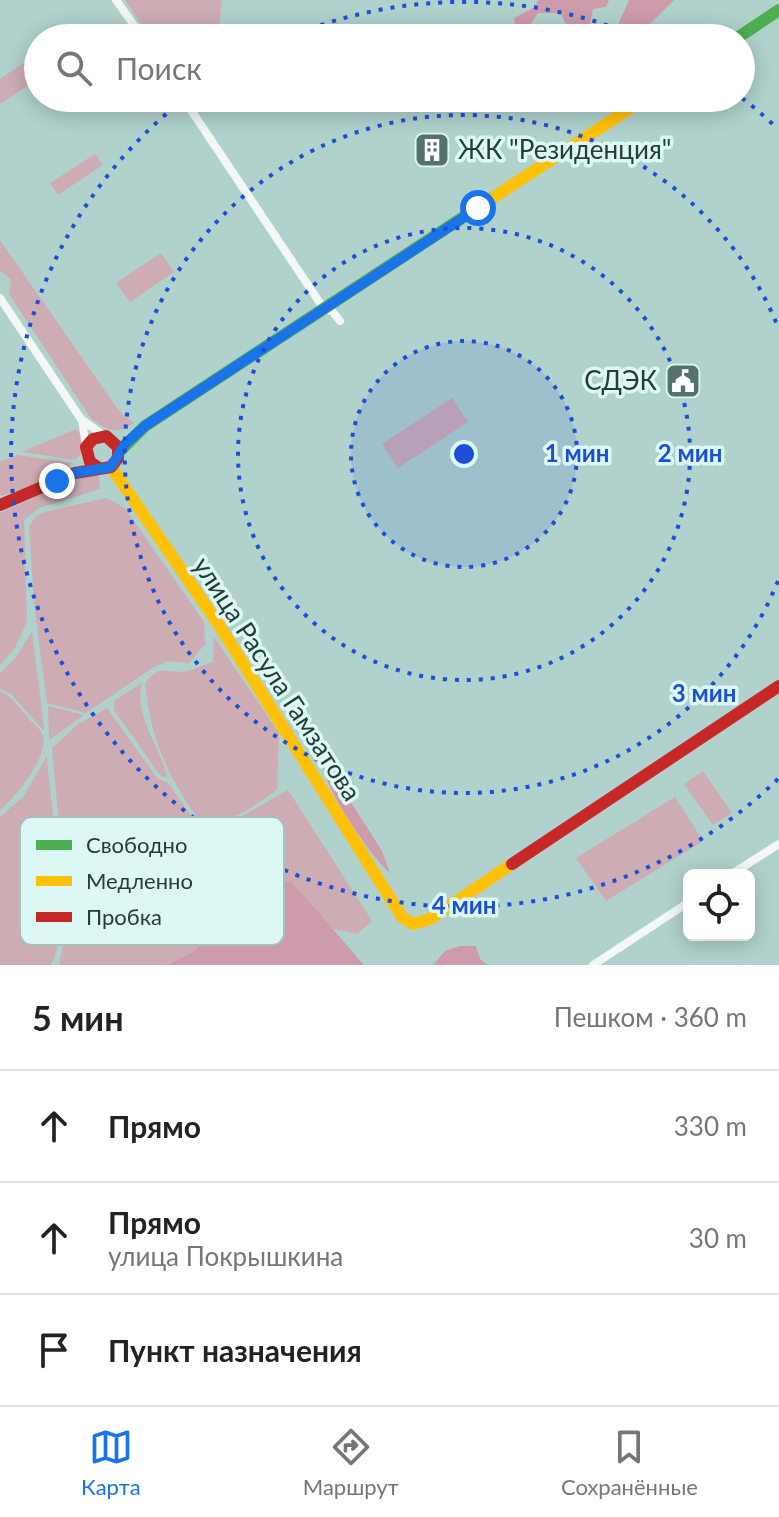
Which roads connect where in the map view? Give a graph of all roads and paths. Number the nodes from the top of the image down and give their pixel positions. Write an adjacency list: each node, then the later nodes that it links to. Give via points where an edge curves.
1 (116, 0): 3 (street)
2 (779, 10): 4 (street)
3 (133, 24)
4 (755, 26)
5 (192, 112): 8 (street)
6 (625, 112): 8 (street)
7 (0, 298): 10 (street)
8 (324, 309): 9 (street); 11 (street)
9 (340, 321)
10 (81, 419): 12 (street); 13 (street)
11 (145, 426): 12 (street); 14 (street)
12 (104, 435): 13 (street); 14 (street, via 116,442)
13 (86, 449): 15 (street, via 90,462); 16 (street, via 75,468)
14 (119, 452): 15 (street)
15 (105, 468): 16 (street); 18 (street, улица Расула Гамзатова, via 219,625 402,917 413,924 430,919)
16 (57, 481): 17 (street)
17 (0, 505)
18 (779, 686)
19 (779, 844): 20 (street)
20 (739, 869)
21 (683, 906): 22 (street)
22 (593, 965)

